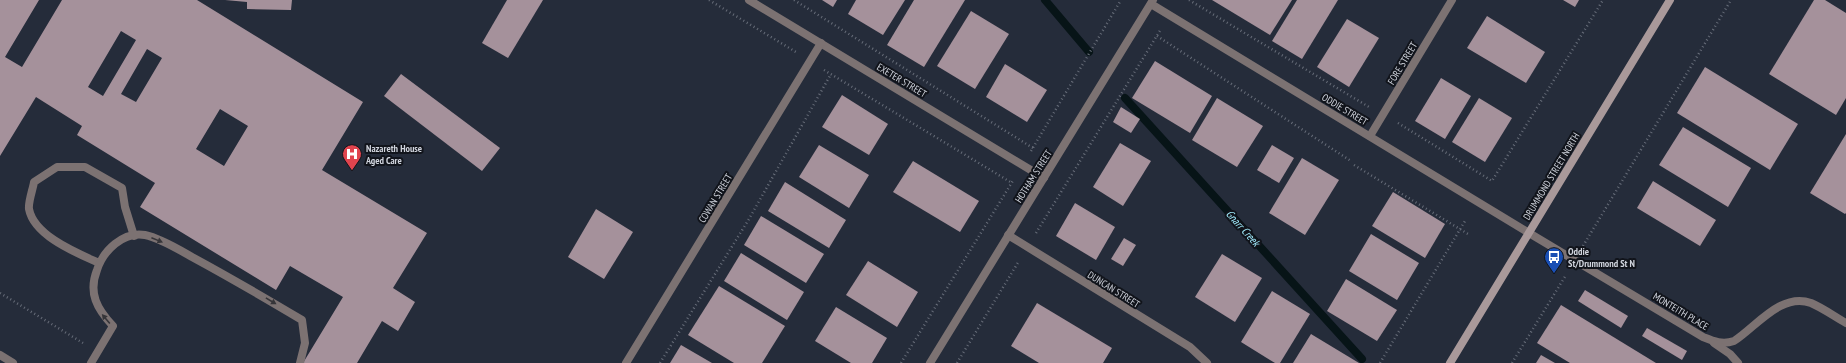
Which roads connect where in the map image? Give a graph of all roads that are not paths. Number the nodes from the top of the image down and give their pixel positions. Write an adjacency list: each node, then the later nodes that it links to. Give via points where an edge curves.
1 (749, 0): 5 (street, EXETER STREET)
2 (1452, 0): 6 (street, FORE STREET)
3 (1670, 0): 8 (main road, DRUMMOND STREET NORTH)
4 (1152, 2): 6 (street, ODDIE STREET); 7 (street, HOTHAM STREET)
5 (821, 43): 7 (street, EXETER STREET); 18 (street, COWAN STREET)
6 (1370, 136): 8 (street, ODDIE STREET)
7 (1044, 178): 9 (street, HOTHAM STREET)
8 (1529, 233): 13 (street, MONTEITH PLACE); 21 (main road, DRUMMOND STREET NORTH)
9 (1008, 235): 19 (street, HOTHAM STREET); 20 (street, DUNCAN STREET, via 1190,347)
10 (134, 236): 11 (street, via 121,240 109,249); 11 (street, via 122,188 85,167 56,168 34,182 29,209 38,228 65,248); 17 (street, one-way to 17, via 145,235 182,251 302,320 305,343)
11 (99, 263): 16 (street, one-way to 11, via 113,326 103,316 92,290)
12 (1846, 324): 13 (street, MONTEITH PLACE, via 1811,303 1795,301 1772,311 1734,341 1718,343)
13 (1703, 337): 22 (street, via 1724,349)
14 (0, 355): 15 (street)
15 (13, 363)
16 (91, 363)
17 (300, 363)
18 (626, 363)
19 (930, 363)
20 (1207, 363)
21 (1450, 363)
22 (1738, 363)

